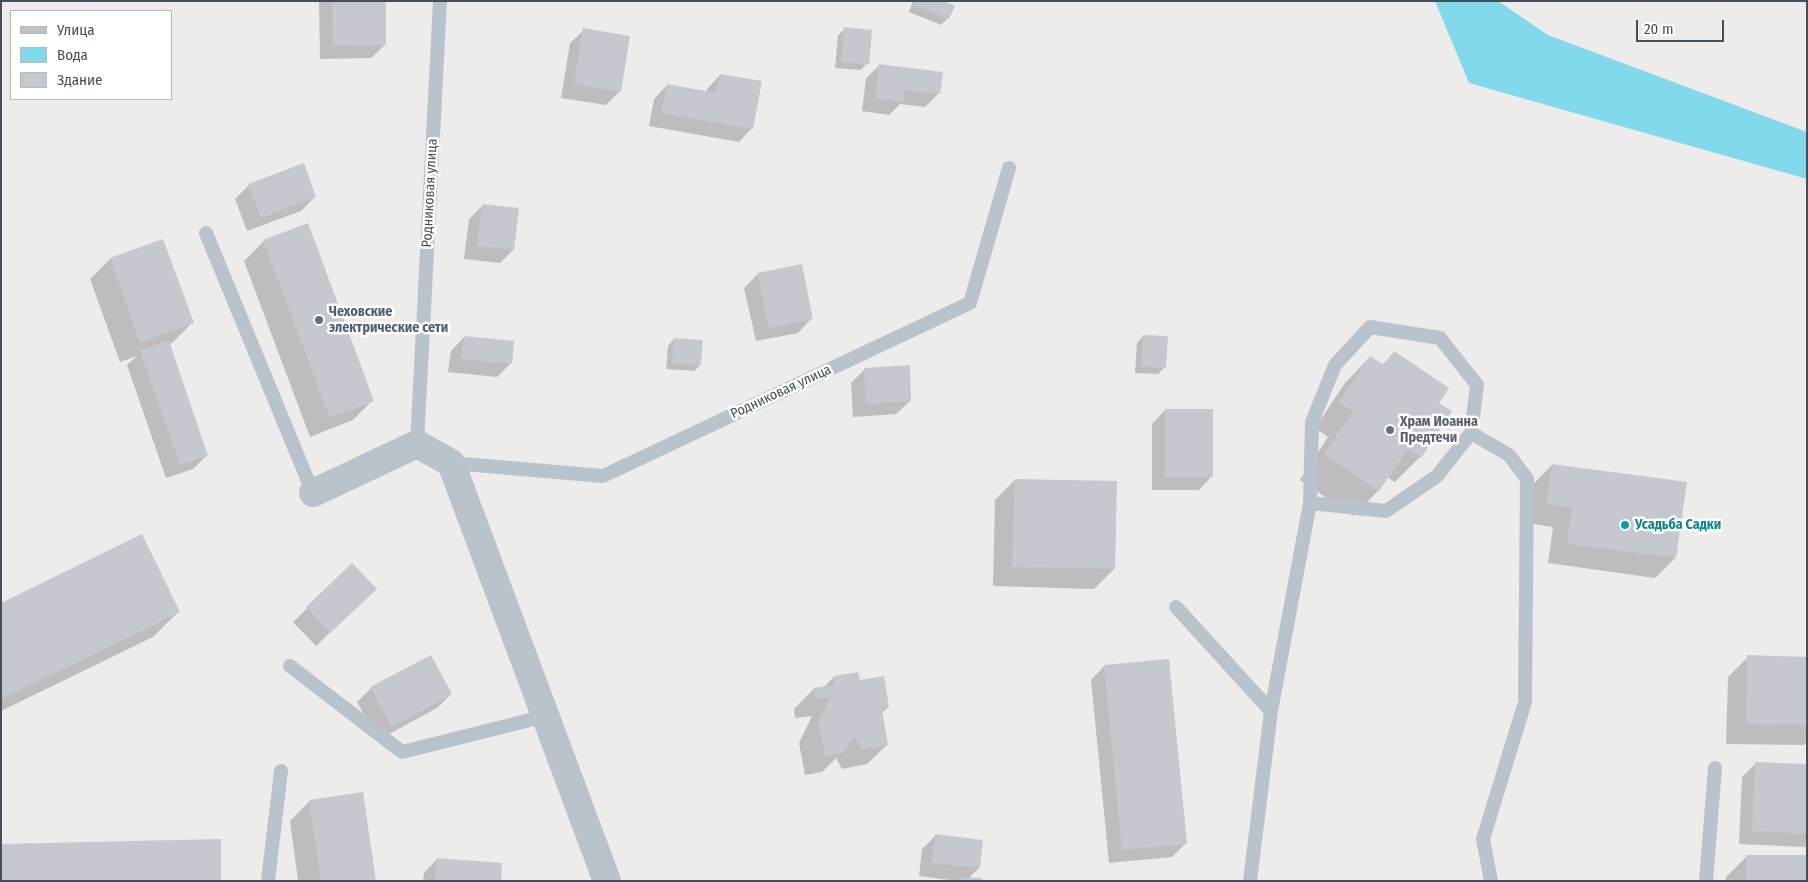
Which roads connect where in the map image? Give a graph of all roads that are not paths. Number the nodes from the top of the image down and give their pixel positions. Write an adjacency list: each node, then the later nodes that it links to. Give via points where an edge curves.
1 (440, 1): 5 (lane, Родниковая улица)
2 (1009, 168): 6 (lane, Родниковая улица, via 970,303 603,476)
3 (206, 233): 7 (lane)
4 (1471, 433): 8 (lane, via 1437,476 1386,511); 8 (lane, via 1477,385 1440,338 1370,326 1335,365 1312,422); 18 (lane, via 1509,455 1527,479 1525,702 1483,839)
5 (417, 444): 6 (street); 7 (street)
6 (451, 463): 12 (street)
7 (313, 493)
8 (1310, 503): 11 (lane)
9 (1176, 607): 11 (lane)
10 (290, 666): 12 (lane, via 402,752)
11 (1271, 711): 17 (lane)
12 (546, 716): 16 (street)
13 (1715, 768): 19 (lane)
14 (281, 771): 15 (lane)
15 (268, 881)
16 (607, 881)
17 (1250, 881)
18 (1491, 881)
19 (1706, 881)

